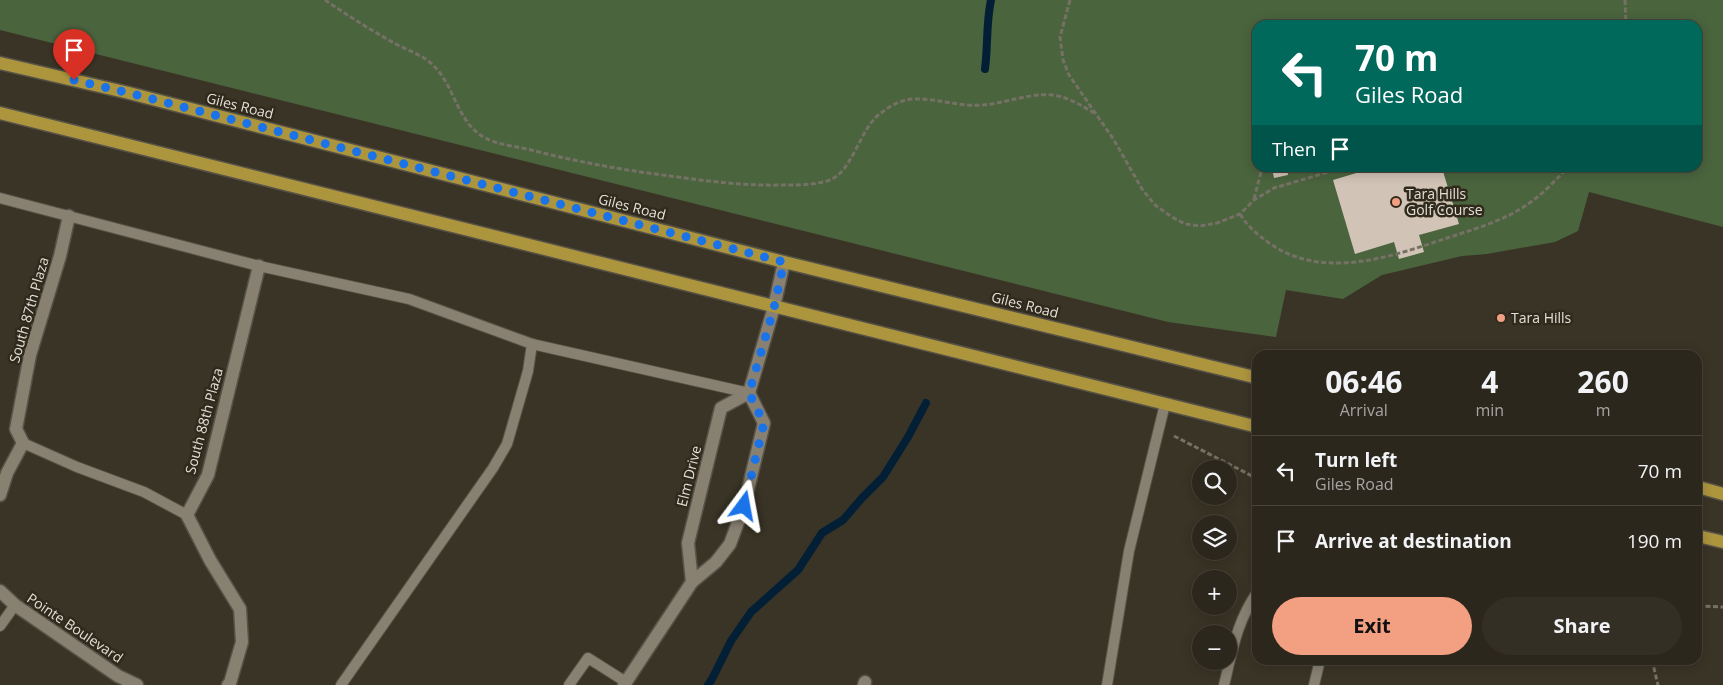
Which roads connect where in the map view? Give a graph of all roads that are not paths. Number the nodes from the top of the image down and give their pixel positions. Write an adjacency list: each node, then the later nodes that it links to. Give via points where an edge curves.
1 (0, 63): 5 (main road, Giles Road, via 129,93)
2 (0, 114): 7 (main road)
3 (0, 198): 4 (lane)
4 (69, 216): 6 (lane); 13 (street, South 87th Plaza, via 30,355 16,429)
5 (784, 262): 7 (street); 9 (main road, Giles Road)
6 (259, 266): 8 (lane, via 409,299); 17 (street, South 88th Plaza, via 208,475)
7 (774, 308): 10 (street); 11 (main road)
8 (532, 344): 10 (lane); 29 (lane, via 528,371 507,444)
9 (1252, 377)
10 (749, 393): 20 (street, Elm Drive, via 720,408 688,543); 20 (street, via 764,423 744,506 730,544 716,562)
11 (1165, 404): 12 (main road); 31 (lane, via 1129,551)
12 (1252, 426)
13 (23, 443): 16 (street, via 7,473); 17 (lane, via 144,492)
14 (1702, 488): 15 (main road)
15 (1723, 494)
16 (0, 496)
17 (187, 515): 28 (street, via 240,609 242,642)
18 (1702, 537): 19 (main road)
19 (1723, 542)
20 (692, 582): 26 (street)
21 (0, 591): 23 (street, Pointe Boulevard)
22 (1252, 600): 32 (lane, via 1237,629)
23 (15, 605): 24 (lane); 27 (street, Pointe Boulevard, via 118,676)
24 (0, 626)
25 (1319, 665): 33 (lane)
26 (625, 683): 30 (lane, via 588,658)
27 (137, 685)
28 (228, 685)
29 (341, 685)
30 (569, 685)
31 (1107, 685)
32 (1224, 685)
33 (1314, 685)

